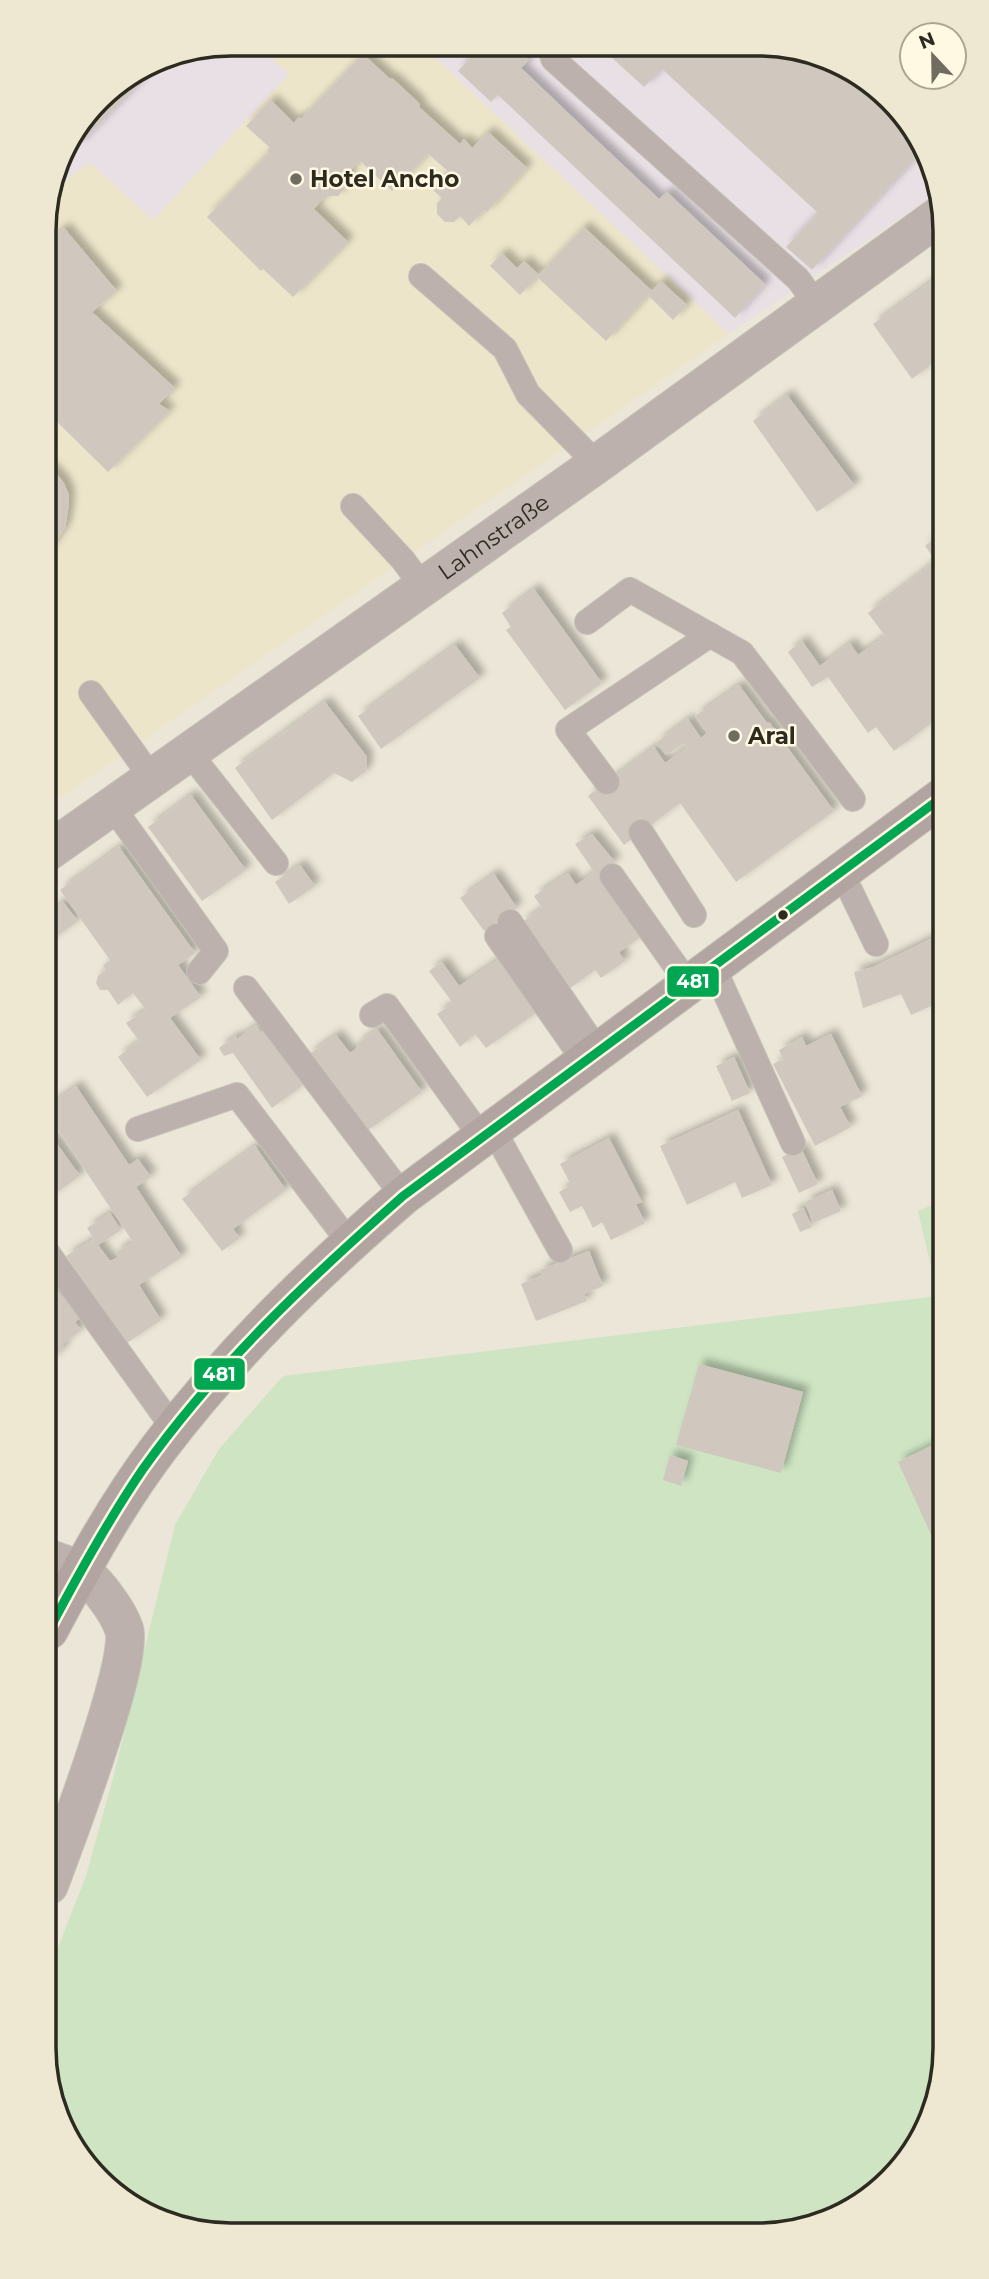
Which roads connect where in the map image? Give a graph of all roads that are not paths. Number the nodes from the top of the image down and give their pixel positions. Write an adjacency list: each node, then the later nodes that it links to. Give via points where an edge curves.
1 (552, 56): 4 (lane, via 798,279)
2 (932, 221): 4 (street, Lahnstraße)
3 (421, 276): 5 (lane, via 505,349 528,394)
4 (816, 304): 5 (street, Lahnstraße)
5 (597, 464): 7 (street, Lahnstraße)
6 (353, 506): 7 (lane)
7 (423, 587): 11 (street, Lahnstraße)
8 (587, 622): 9 (lane, via 630,590)
9 (710, 635): 13 (lane, via 568,730); 14 (lane, via 742,653)
10 (92, 693): 12 (lane)
11 (188, 751): 12 (street, Lahnstraße); 19 (lane)
12 (151, 778): 16 (street, Lahnstraße)
13 (607, 782)
14 (853, 799)
15 (933, 804): 20 (main road)
16 (112, 806): 18 (street, Lahnstraße); 25 (lane, via 216,951)
17 (641, 832): 22 (lane)
18 (56, 846)
19 (276, 863)
20 (841, 871): 24 (lane); 26 (main road)
21 (612, 876): 26 (lane)
22 (694, 915)
23 (503, 929): 29 (lane)
24 (876, 944)
25 (200, 972)
26 (701, 975): 29 (main road); 32 (lane)
27 (246, 988): 33 (lane)
28 (372, 1015): 31 (lane, via 387,1006)
29 (591, 1056): 31 (main road)
30 (138, 1129): 34 (lane, via 237,1095)
31 (488, 1134): 33 (main road); 35 (lane)
32 (793, 1143)
33 (403, 1196): 34 (main road)
34 (349, 1242): 37 (main road, via 242,1347)
35 (560, 1250)
36 (56, 1265): 37 (lane)
37 (174, 1429): 38 (main road, via 115,1512)
38 (64, 1565): 39 (main road); 40 (street, via 107,1598 125,1630 124,1659)
39 (56, 1600)
40 (56, 1865)

